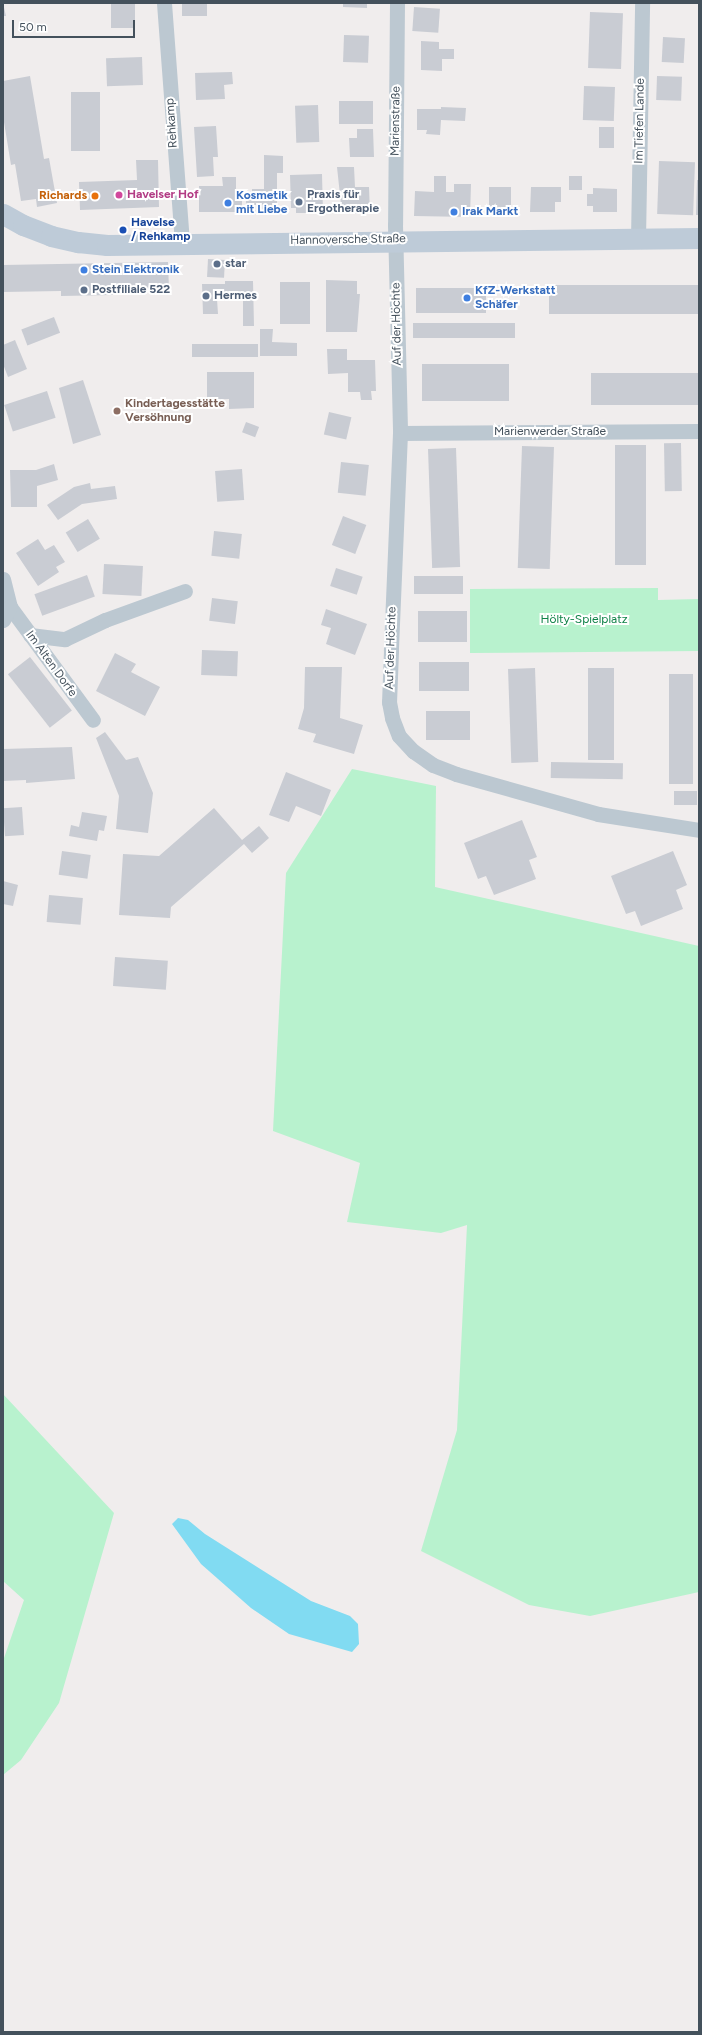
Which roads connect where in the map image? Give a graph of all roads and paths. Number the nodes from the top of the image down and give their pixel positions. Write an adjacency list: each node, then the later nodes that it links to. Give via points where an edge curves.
1 (164, 3): 8 (street, Rehkamp)
2 (397, 3): 7 (street, Marienstraße)
3 (642, 3): 6 (street, Im Tiefen Lande)
4 (3, 214): 8 (street, Hannoversche Straße, via 22,225 78,242 123,245)
5 (699, 238): 6 (street, Hannoversche Straße)
6 (638, 239): 7 (street, Hannoversche Straße)
7 (395, 240): 8 (street, Hannoversche Straße); 10 (street, Auf der Höchte)
8 (182, 244)
9 (699, 431): 10 (street, Marienwerder Straße)
10 (400, 433): 16 (street, Auf der Höchte, via 390,702 392,718 399,736 413,751 433,765 469,778 598,814)
11 (3, 579): 13 (street, Im Alten Dorfe)
12 (185, 591): 14 (street, via 105,620 65,639)
13 (6, 614): 14 (street, Im Alten Dorfe)
14 (30, 635): 15 (street, Im Alten Dorfe)
15 (93, 720)
16 (699, 830)

